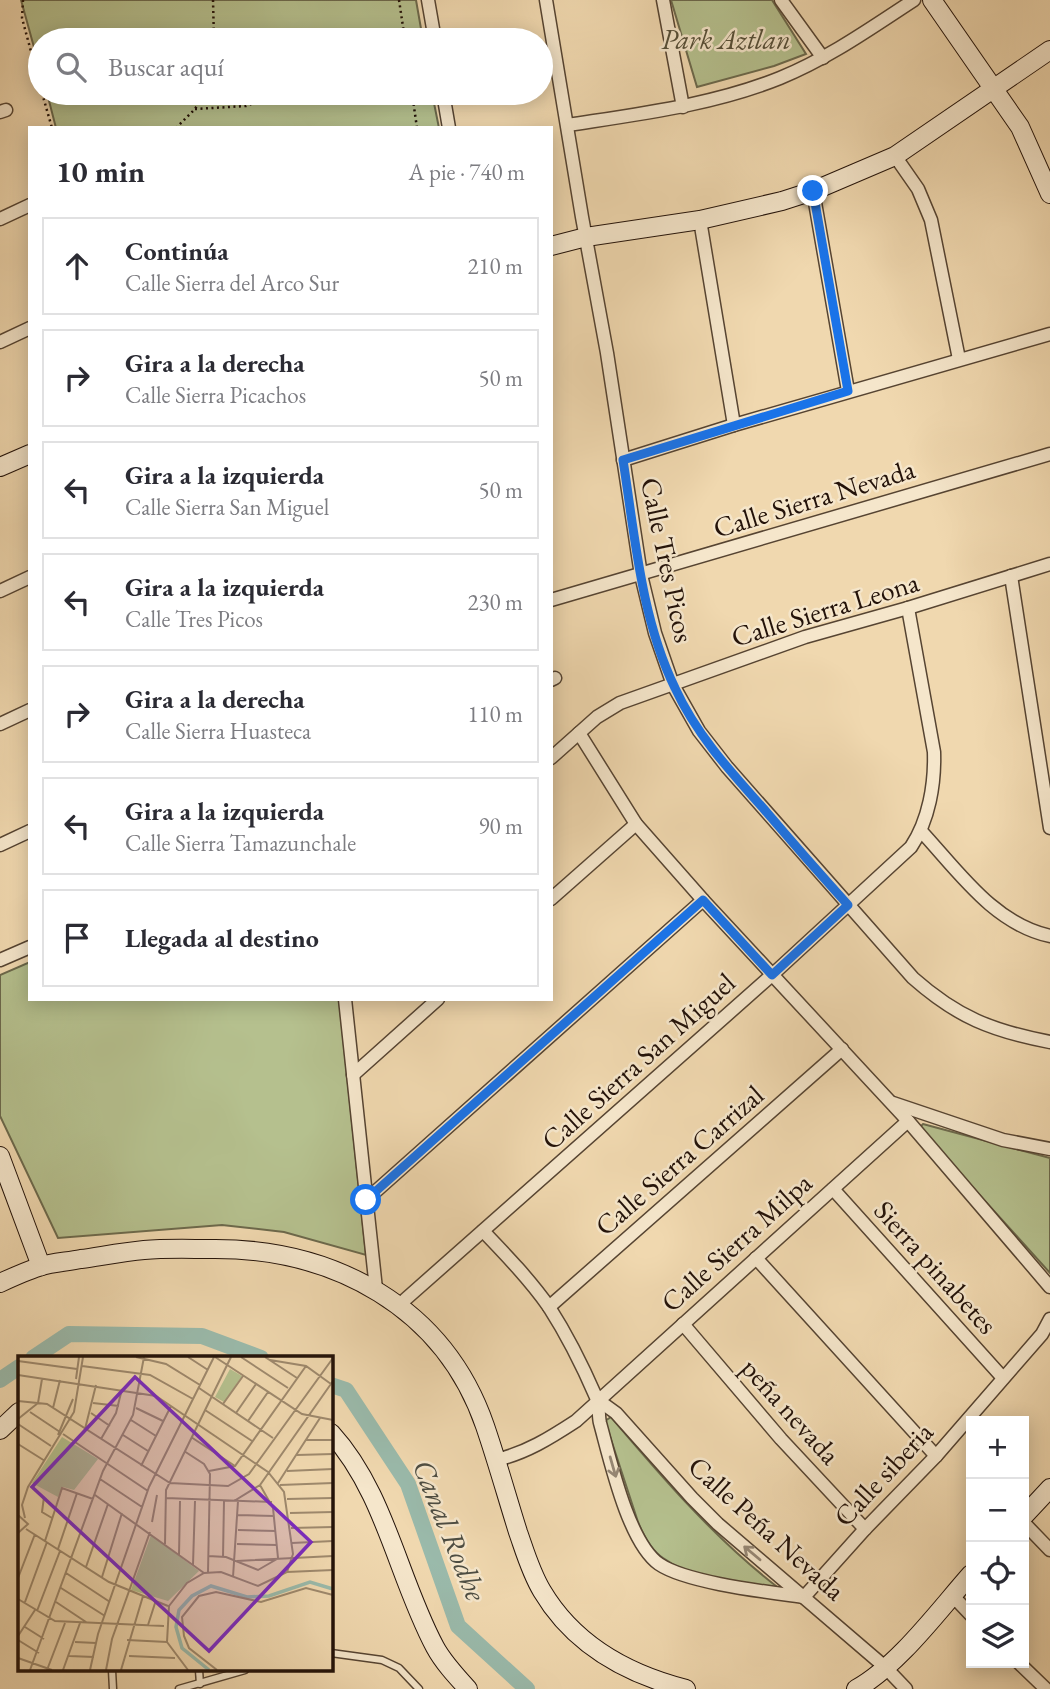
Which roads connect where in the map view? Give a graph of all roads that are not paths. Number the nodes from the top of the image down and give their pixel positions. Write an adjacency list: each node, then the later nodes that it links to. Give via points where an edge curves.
1 (428, 0): 7 (street)
2 (546, 0): 8 (street, Calle Tres Picos)
3 (663, 0): 14 (street)
4 (781, 0): 11 (street)
5 (914, 0): 11 (street)
6 (932, 0): 12 (street)
7 (433, 28)
8 (551, 28)
9 (553, 40): 15 (street, Calle Tres Picos)
10 (1050, 50): 12 (street)
11 (822, 58): 14 (street, via 779,78)
12 (994, 88): 17 (street); 19 (street, via 1020,127)
13 (445, 105): 16 (street)
14 (683, 107): 15 (street)
15 (568, 125): 23 (street, Calle Tres Picos)
16 (449, 126)
17 (895, 156): 18 (street); 28 (street, via 932,220)
18 (813, 191): 22 (street); 29 (street)
19 (1050, 194)
20 (28, 206): 21 (street)
21 (0, 219)
22 (699, 220): 23 (street); 30 (street)
23 (586, 237): 24 (street); 33 (street, Calle Tres Picos)
24 (553, 245)
25 (28, 329): 27 (street)
26 (1050, 334): 28 (street)
27 (0, 342)
28 (959, 359): 29 (street)
29 (848, 391): 30 (street)
30 (734, 425): 33 (street)
31 (1050, 454): 36 (street, Calle Sierra Nevada)
32 (28, 455): 34 (street)
33 (623, 460): 36 (street, Calle Tres Picos)
34 (0, 467)
35 (1050, 564): 37 (street, Calle Sierra Leona)
36 (641, 575): 40 (street, Calle Sierra Nevada); 42 (street, Calle Tres Picos)
37 (1011, 576): 41 (street, Calle Sierra Leona); 48 (street)
38 (28, 579): 39 (street)
39 (0, 591)
40 (553, 599)
41 (908, 608): 42 (street, Calle Sierra Leona, via 805,637); 49 (street, Calle Sierra San Miguel, via 934,752 935,771)
42 (673, 685): 45 (street, Calle Sierra Leona, via 620,703); 54 (street, Calle Tres Picos, via 699,731 727,767)
43 (28, 711): 44 (street)
44 (0, 724)
45 (579, 733): 46 (street, Calle Sierra Leona); 47 (street)
46 (553, 756)
47 (636, 824): 52 (street); 53 (street)
48 (1050, 828)
49 (922, 831): 54 (street, Calle Sierra San Miguel, via 895,863); 55 (street, via 1009,920)
50 (28, 832): 51 (street)
51 (0, 845)
52 (553, 897)
53 (703, 900): 58 (street); 70 (street)
54 (848, 905): 58 (street, Calle Sierra San Miguel); 61 (street, Calle Tres Picos, via 937,999 975,1022)
55 (1050, 936)
56 (28, 948): 57 (street)
57 (0, 960)
58 (772, 975): 62 (street); 71 (street, Calle Sierra San Miguel)
59 (345, 1001): 63 (street)
60 (436, 1001): 63 (street)
61 (1050, 1042)
62 (842, 1049): 64 (street); 78 (street, Calle Sierra Carrizal)
63 (353, 1075): 70 (street)
64 (890, 1101): 65 (street); 66 (street, via 1003,1140)
65 (908, 1121): 69 (street, Calle Sierra Milpa); 75 (street)
66 (1050, 1149)
67 (0, 1156): 68 (street)
68 (4, 1175): 73 (street)
69 (832, 1189): 72 (street, Calle Sierra Milpa); 81 (street, Sierra pinabetes)
70 (366, 1200): 76 (street)
71 (482, 1231): 77 (street, Calle Sierra San Miguel); 78 (street)
72 (756, 1258): 80 (street, Calle Sierra Milpa); 86 (street)
73 (41, 1266): 74 (street); 76 (street, via 145,1250 247,1249 317,1264)
74 (0, 1283)
75 (1050, 1287)
76 (376, 1289): 77 (street)
77 (399, 1305): 87 (street, via 433,1335 459,1371 485,1424)
78 (549, 1307): 82 (street)
79 (1050, 1319): 81 (street, Calle siberia)
80 (683, 1324): 82 (street, Calle Sierra Milpa); 91 (street, peña nevada)
81 (1003, 1378): 86 (street, Calle siberia)
82 (598, 1401): 87 (street, Calle Sierra Milpa, via 548,1440); 95 (street, Calle Peña Nevada, one-way to 82, via 718,1524 616,1413); 95 (street, one-way to 95, via 599,1419 628,1517 659,1564 685,1575)
83 (18, 1413): 84 (street)
84 (0, 1430)
85 (332, 1434): 105 (street, via 377,1509 435,1648)
86 (936, 1456): 91 (street, Calle siberia)
87 (496, 1460): 106 (street, via 529,1564 555,1609 613,1661)
88 (1050, 1488): 89 (street)
89 (1029, 1511)
90 (1029, 1528): 92 (street)
91 (864, 1529): 95 (street, Calle siberia)
92 (1050, 1550)
93 (966, 1580): 94 (street)
94 (952, 1595): 96 (street); 98 (street)
95 (804, 1597): 98 (street, Calle Peña Nevada)
96 (966, 1610)
97 (332, 1653): 104 (lane, via 382,1660 399,1668)
98 (885, 1667): 107 (street); 108 (street, Calle Peña Nevada)
99 (1024, 1668): 109 (street)
100 (199, 1672): 102 (lane)
101 (239, 1672): 102 (lane)
102 (200, 1684): 103 (lane)
103 (178, 1689)
104 (419, 1689)
105 (468, 1689)
106 (687, 1689)
107 (856, 1689)
108 (906, 1689)
109 (1046, 1689)

